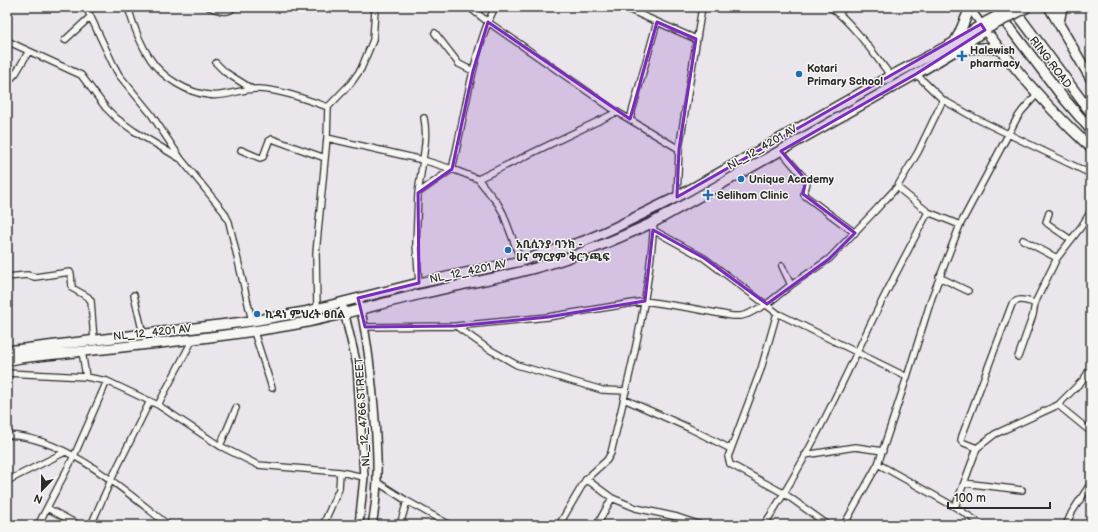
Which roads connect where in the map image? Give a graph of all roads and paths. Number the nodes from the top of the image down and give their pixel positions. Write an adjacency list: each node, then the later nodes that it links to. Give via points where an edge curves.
1 (86, 7): 19 (street)
2 (128, 7): 37 (street, via 142,45 152,61 168,77 186,88 210,96)
3 (209, 7): 4 (street, via 225,12)
4 (234, 7)
5 (469, 7): 20 (street)
6 (495, 7): 20 (street)
7 (623, 7): 21 (street)
8 (702, 7): 25 (street)
9 (831, 7): 18 (street)
10 (845, 7): 18 (street)
11 (970, 7): 23 (street); 28 (main road)
12 (994, 7): 45 (main road, RING ROAD)
13 (1013, 7): 23 (main road, bridge); 42 (main road, RING ROAD)
14 (1028, 7): 23 (main road, bridge)
15 (1049, 7): 22 (main road)
16 (1062, 7): 22 (main road)
17 (374, 8): 40 (street, via 372,40 361,69)
18 (839, 13): 34 (street)
19 (90, 17): 26 (street); 53 (street, via 119,75 151,114)
20 (488, 22): 32 (street); 41 (street)
21 (657, 22): 25 (street); 44 (street)
22 (1059, 23): 35 (main road)
23 (985, 26): 28 (main road); 29 (main road)
24 (435, 33): 32 (street, via 459,64)
25 (696, 39): 49 (street)
26 (65, 40)
27 (7, 41): 30 (street)
28 (955, 46): 29 (main road); 33 (main road, NL_12_4201 AV); 34 (main road, NL_12_4201 AV)
29 (999, 49): 38 (main road)
30 (29, 51): 36 (street); 53 (street, via 81,75 116,118)
31 (216, 63): 37 (street, via 225,72)
32 (473, 71): 55 (street)
33 (916, 74): 39 (street); 51 (main road, NL_12_4201 AV)
34 (891, 76): 60 (main road, NL_12_4201 AV)
35 (1091, 79)
36 (7, 83)
37 (252, 89): 40 (street, via 285,93)
38 (1037, 94): 46 (street, via 1022,111); 48 (main road)
39 (943, 100): 46 (street); 58 (street, via 918,152)
40 (328, 106): 47 (street)
41 (617, 112): 44 (street); 57 (street)
42 (1091, 113)
43 (424, 118): 54 (street, via 426,139)
44 (630, 119): 49 (street)
45 (1091, 130)
46 (1008, 135): 56 (street); 64 (street)
47 (327, 138): 52 (street); 54 (street)
48 (1091, 148)
49 (679, 149): 60 (street)
50 (242, 150): 52 (street, via 263,157 272,139)
51 (781, 151): 65 (main road, NL_12_4201 AV); 66 (street, via 806,180 804,195)
52 (325, 158): 83 (street, via 316,253)
53 (181, 159): 87 (street, via 224,212 229,222)
54 (422, 160): 55 (street); 59 (street)
55 (452, 169): 57 (street); 59 (street)
56 (1091, 174)
57 (478, 179): 70 (street, via 502,213)
58 (897, 187): 62 (street); 66 (street)
59 (418, 194): 74 (street, via 416,244)
60 (677, 197): 70 (main road, NL_12_4201 AV, via 584,241)
61 (1091, 211): 68 (street)
62 (928, 212): 64 (street); 96 (street)
63 (1049, 213): 68 (street, via 1046,222)
64 (960, 225): 73 (street)
65 (654, 226): 79 (street); 82 (street); 84 (main road, NL_12_4201 AV, via 536,268)
66 (855, 233): 75 (street, via 829,260)
67 (1023, 240): 69 (street)
68 (1071, 240): 69 (street)
69 (1057, 258): 81 (street)
70 (521, 261): 74 (main road, NL_12_4201 AV)
71 (782, 266): 75 (street)
72 (7, 277): 93 (street, via 35,277 70,272 72,288 91,301)
73 (939, 277): 76 (street); 102 (street)
74 (419, 283): 78 (main road, NL_12_4201 AV)
75 (791, 286): 82 (street)
76 (968, 291)
77 (134, 295): 91 (street)
78 (358, 298): 80 (main road, NL_12_4201 AV); 84 (street, NL_12_4766 STREET)
79 (645, 301): 82 (street, via 741,316); 88 (street, via 548,317); 105 (street)
80 (342, 303): 83 (main road, NL_12_4201 AV); 85 (street, NL_12_4766 STREET)
81 (1035, 303): 97 (street); 114 (street, via 1020,299 1012,304 961,440)
82 (768, 304): 86 (street)
83 (317, 309): 87 (main road, NL_12_4201 AV)
84 (361, 309): 85 (main road, NL_12_4201 AV); 89 (street, NL_12_4766 STREET)
85 (345, 313): 90 (main road, NL_12_4201 AV); 122 (street, NL_12_4766 STREET, via 357,365)
86 (778, 313): 96 (street); 115 (street, via 761,369)
87 (252, 321): 91 (main road, NL_12_4201 AV)
88 (456, 326): 89 (street); 105 (street, via 502,358 526,369 602,390)
89 (365, 327): 126 (street, NL_12_4766 STREET, via 377,450)
90 (254, 332): 92 (main road, NL_12_4201 AV); 104 (street)
91 (143, 334): 93 (main road, NL_12_4201 AV)
92 (193, 339): 95 (main road, NL_12_4201 AV); 108 (street)
93 (94, 340): 94 (main road, NL_12_4201 AV)
94 (7, 351)
95 (82, 351): 98 (main road, NL_12_4201 AV); 101 (street)
96 (857, 353): 102 (street); 118 (street)
97 (1018, 357)
98 (7, 361)
99 (1091, 367): 109 (street, via 1084,379)
100 (7, 374): 101 (street)
101 (86, 377): 103 (street)
102 (907, 377): 116 (street)
103 (107, 381): 107 (street); 119 (street)
104 (272, 388)
105 (626, 391): 106 (street)
106 (624, 399): 115 (street); 123 (street, via 611,453)
107 (150, 401): 108 (street); 124 (street)
108 (158, 405): 113 (street)
109 (1058, 405): 111 (street); 114 (street, via 995,434)
110 (236, 408): 113 (street)
111 (1091, 432)
112 (7, 435): 117 (street, via 47,443)
113 (220, 446): 121 (street, via 258,465)
114 (977, 448): 127 (street)
115 (730, 449): 130 (street, via 730,464)
116 (883, 451): 118 (street, via 855,447); 120 (street)
117 (65, 452): 119 (street); 125 (street)
118 (806, 455): 130 (street)
119 (74, 456): 124 (street); 134 (street)
120 (878, 464): 133 (street); 149 (street)
121 (340, 472): 122 (street); 140 (street, via 339,489)
122 (364, 478): 141 (street, NL_12_4766 STREET)
123 (586, 479): 131 (street); 135 (street)
124 (111, 480): 138 (street); 139 (street)
125 (7, 481)
126 (377, 482): 132 (street); 142 (street, NL_12_4766 STREET)
127 (964, 483): 129 (street); 133 (street)
128 (1091, 483): 151 (street)
129 (1022, 490)
130 (785, 494): 147 (street); 148 (street)
131 (612, 498): 145 (street); 146 (street, via 636,508)
132 (407, 501): 143 (street); 144 (street)
133 (955, 507): 150 (street)
134 (48, 508): 136 (street); 137 (street)
135 (560, 524)
136 (38, 525)
137 (79, 525)
138 (91, 525)
139 (168, 525)
140 (323, 525)
141 (358, 525)
142 (372, 525)
143 (400, 525)
144 (450, 525)
145 (597, 525)
146 (701, 525)
147 (764, 525)
148 (828, 525)
149 (844, 525)
150 (983, 525)
151 (1066, 525)

